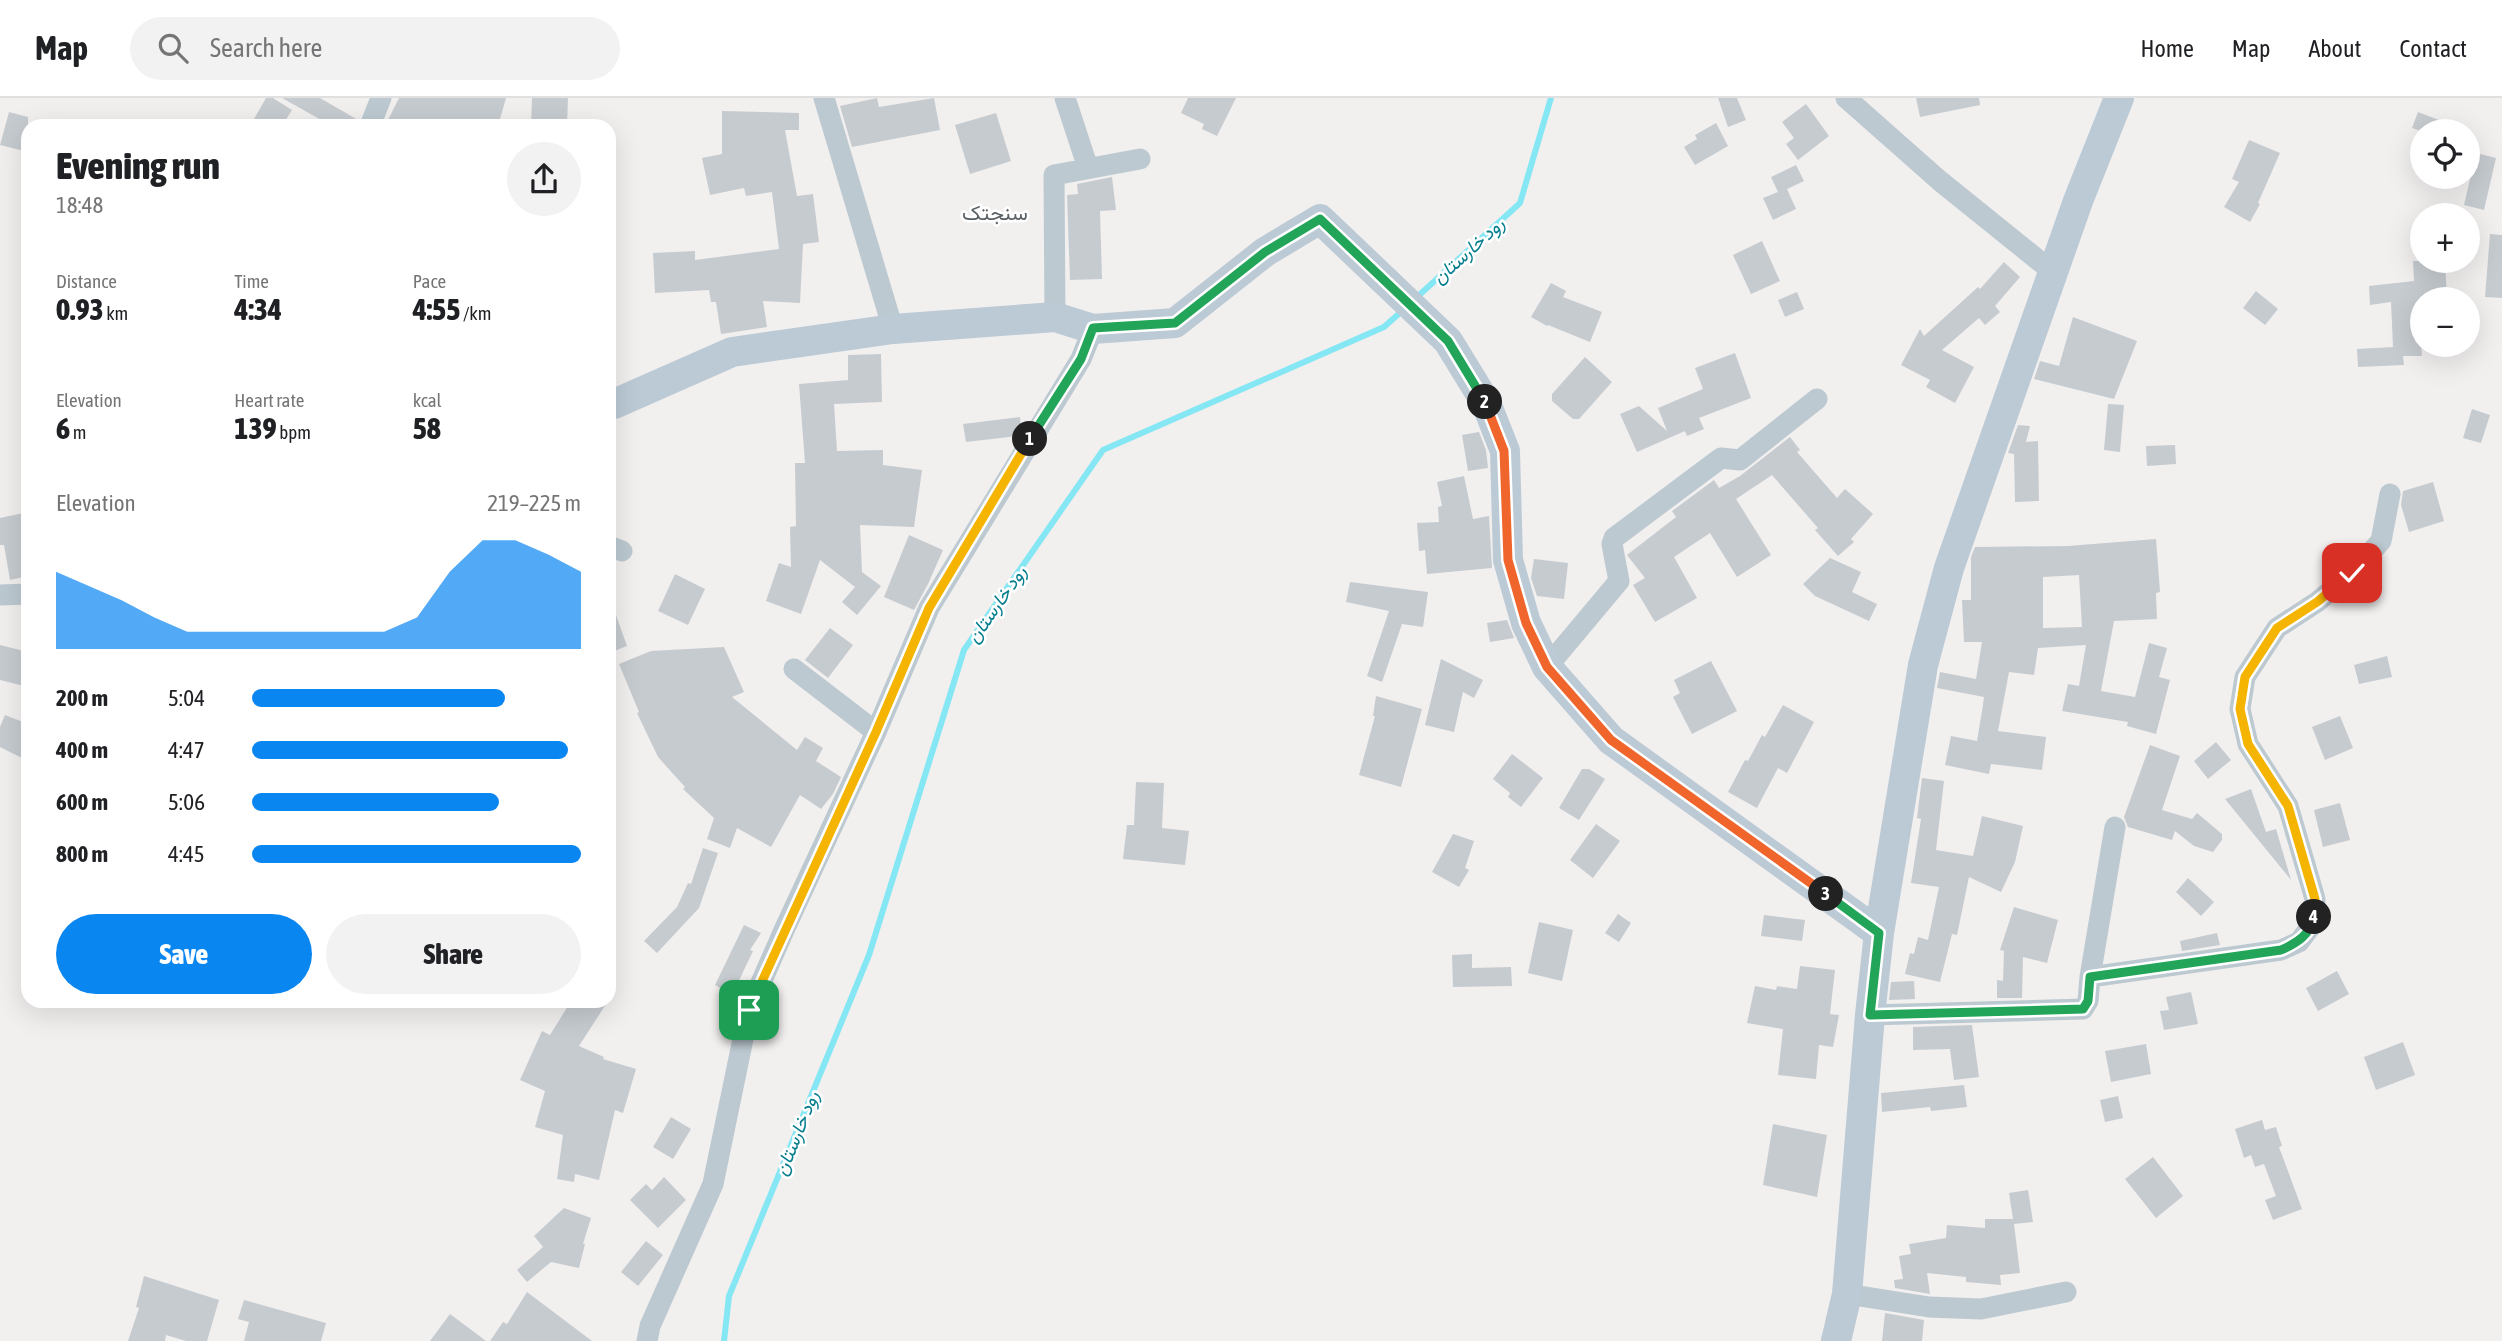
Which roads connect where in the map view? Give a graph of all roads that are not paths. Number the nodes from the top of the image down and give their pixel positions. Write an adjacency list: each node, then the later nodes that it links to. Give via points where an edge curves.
1 (381, 98): 6 (street)
2 (824, 98): 12 (street)
3 (1065, 98): 8 (street)
4 (1846, 98): 9 (street)
5 (2119, 98): 9 (street)
6 (373, 119)
7 (1140, 159): 8 (street)
8 (1088, 167): 10 (street, via 1054,175)
9 (2053, 272): 22 (street, via 1950,568 1923,664)
10 (1055, 317): 11 (street); 12 (street)
11 (1093, 328): 18 (street, via 1175,323 1265,252 1320,219 1448,341 1486,403 1504,451 1508,560 1526,623); 20 (street, via 1081,359 929,608)
12 (893, 329): 14 (street, via 732,352)
13 (1817, 399): 18 (street, via 1740,460 1721,458 1614,538 1619,581)
14 (616, 403)
15 (2390, 494): 23 (street, via 2381,541 2352,573 2277,628 2245,677 2240,709 2248,744 2288,806 2315,899 2314,922 2300,942 2281,950)
16 (21, 594): 17 (street)
17 (0, 595)
18 (1547, 667): 22 (street, via 1611,740)
19 (794, 669): 20 (street)
20 (876, 732): 27 (street, via 749,1010 713,1184)
21 (2115, 827): 23 (street)
22 (1879, 933): 24 (street)
23 (2090, 977): 24 (street, via 2083,1009)
24 (1870, 1015): 26 (street)
25 (2066, 1292): 26 (street, via 1981,1308 1929,1307)
26 (1847, 1294): 28 (street)
27 (647, 1341)
28 (1836, 1341)

